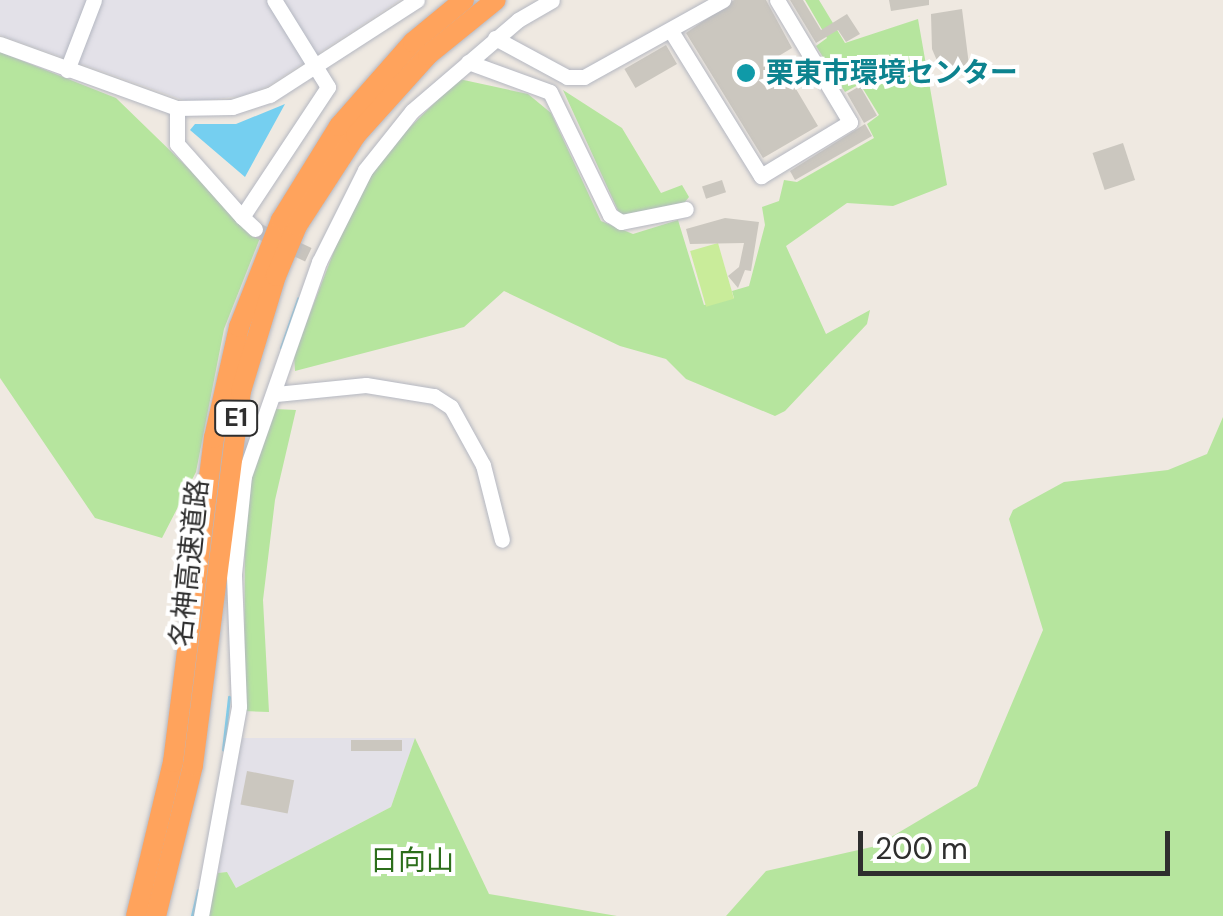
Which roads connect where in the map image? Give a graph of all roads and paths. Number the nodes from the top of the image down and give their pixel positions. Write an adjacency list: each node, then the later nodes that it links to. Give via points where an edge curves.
1 (96, 0): 14 (street)
2 (274, 0): 13 (street)
3 (417, 0): 13 (street)
4 (464, 0): 21 (highway, 名神高速道路 / E1, via 413,42 340,126 282,220 239,327 214,438 173,762)
5 (496, 0): 22 (highway, 名神高速道路 / E1, via 428,56 356,135 306,211 276,276 241,391 193,765)
6 (552, 0): 10 (street)
7 (723, 0): 9 (street)
8 (778, 0): 9 (street, via 850,122 761,176)
9 (671, 31): 10 (street, via 584,77 567,77)
10 (495, 38): 12 (street)
11 (0, 44): 14 (street)
12 (468, 62): 16 (street, via 550,92 610,215 621,222); 19 (street, via 412,112 364,170 314,258)
13 (318, 67): 15 (street, via 245,103); 17 (street, via 325,98)
14 (68, 70): 15 (street)
15 (177, 108): 17 (street, via 176,144)
16 (686, 209)
17 (242, 216): 18 (street)
18 (255, 229)
19 (276, 394): 20 (street, via 366,385 434,396 452,407 483,465); 23 (street, via 244,476 234,574 239,706)
20 (502, 540)
21 (136, 916)
22 (156, 916)
23 (201, 916)

